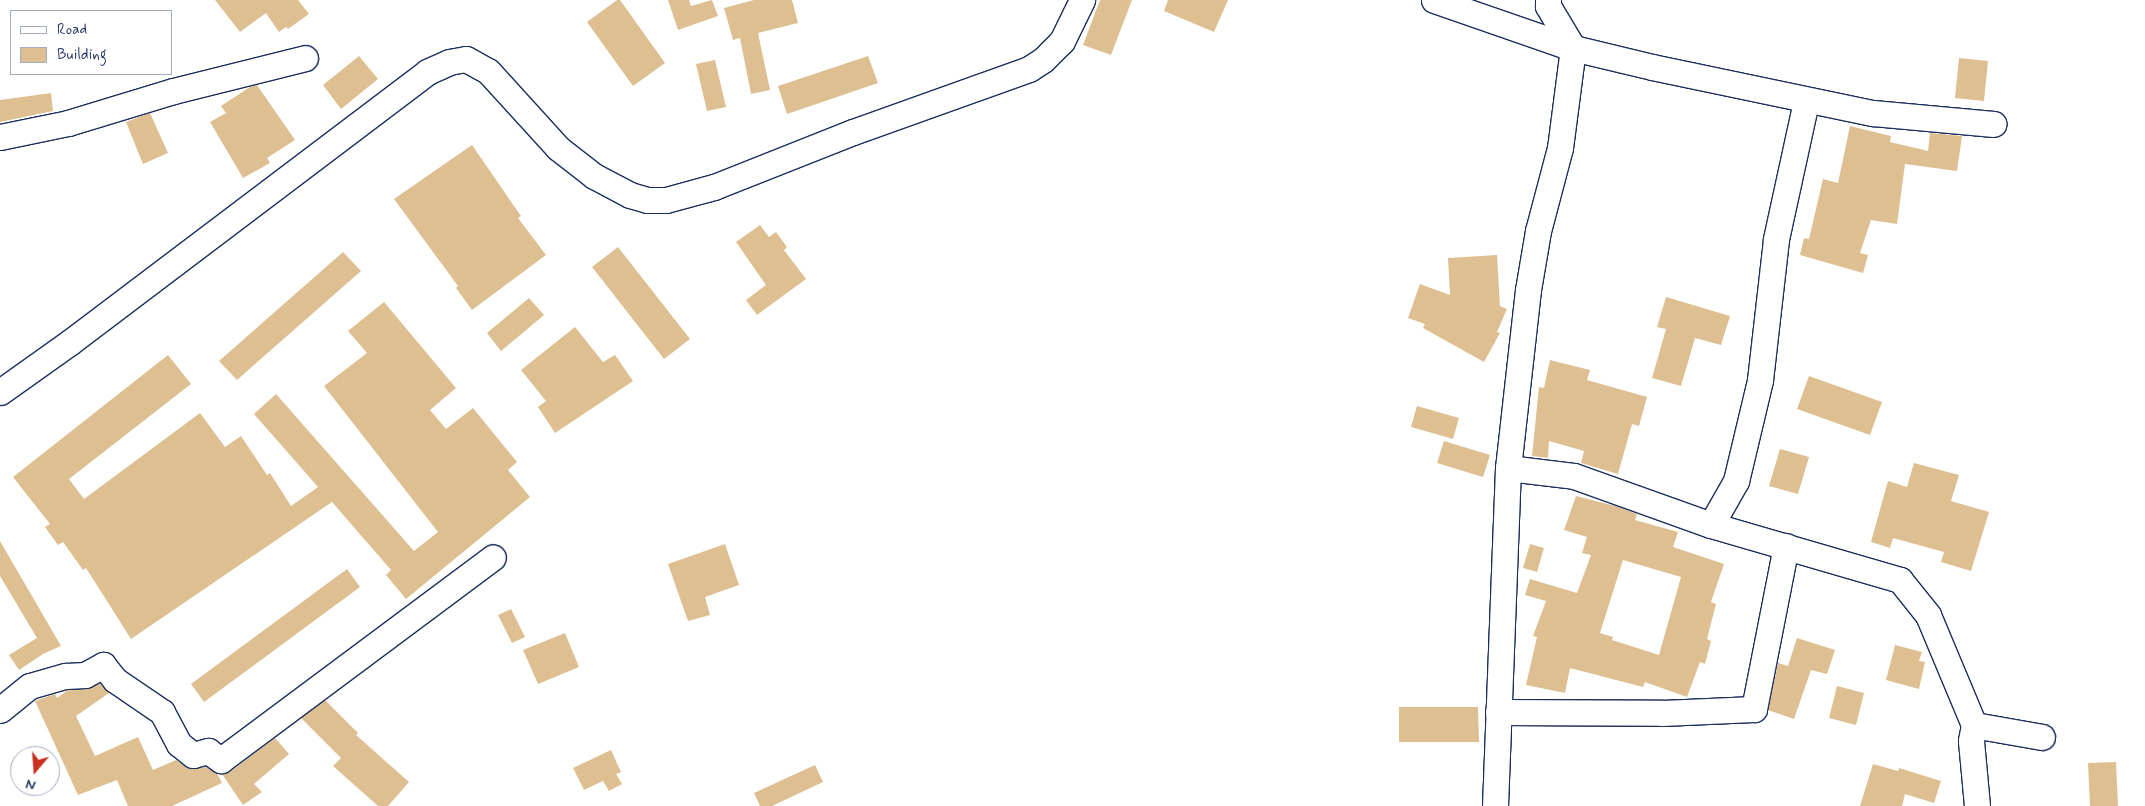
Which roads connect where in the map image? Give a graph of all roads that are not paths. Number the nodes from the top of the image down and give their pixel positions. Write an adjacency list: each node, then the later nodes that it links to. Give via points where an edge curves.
1 (1082, 0): 9 (street, via 1062,41 1029,69 853,132 714,187 666,200 647,200 630,195 594,176 558,148 488,71 466,59 449,62 427,72)
2 (1434, 0): 4 (street)
3 (1548, 0): 4 (street, via 1548,6)
4 (1573, 48): 6 (street); 10 (street, via 1560,148 1538,231 1528,290)
5 (305, 58): 8 (street, via 172,91 68,123)
6 (1806, 101): 7 (street, via 1873,113); 11 (street, via 1776,239 1760,380 1736,481)
7 (1994, 124)
8 (0, 137)
9 (0, 392)
10 (1508, 468): 11 (street, via 1574,476); 15 (street)
11 (1712, 524): 12 (street)
12 (1786, 546): 15 (street, via 1754,709 1662,713); 16 (street, via 1900,580 1928,615)
13 (493, 557): 14 (street, via 221,760 208,751 194,754 179,744 162,712 115,680 103,665 86,675 66,676 30,686)
14 (0, 710)
15 (1498, 712): 18 (street)
16 (1974, 725): 17 (street); 19 (street, via 1971,741)
17 (2042, 737)
18 (1495, 806)
19 (1977, 806)

